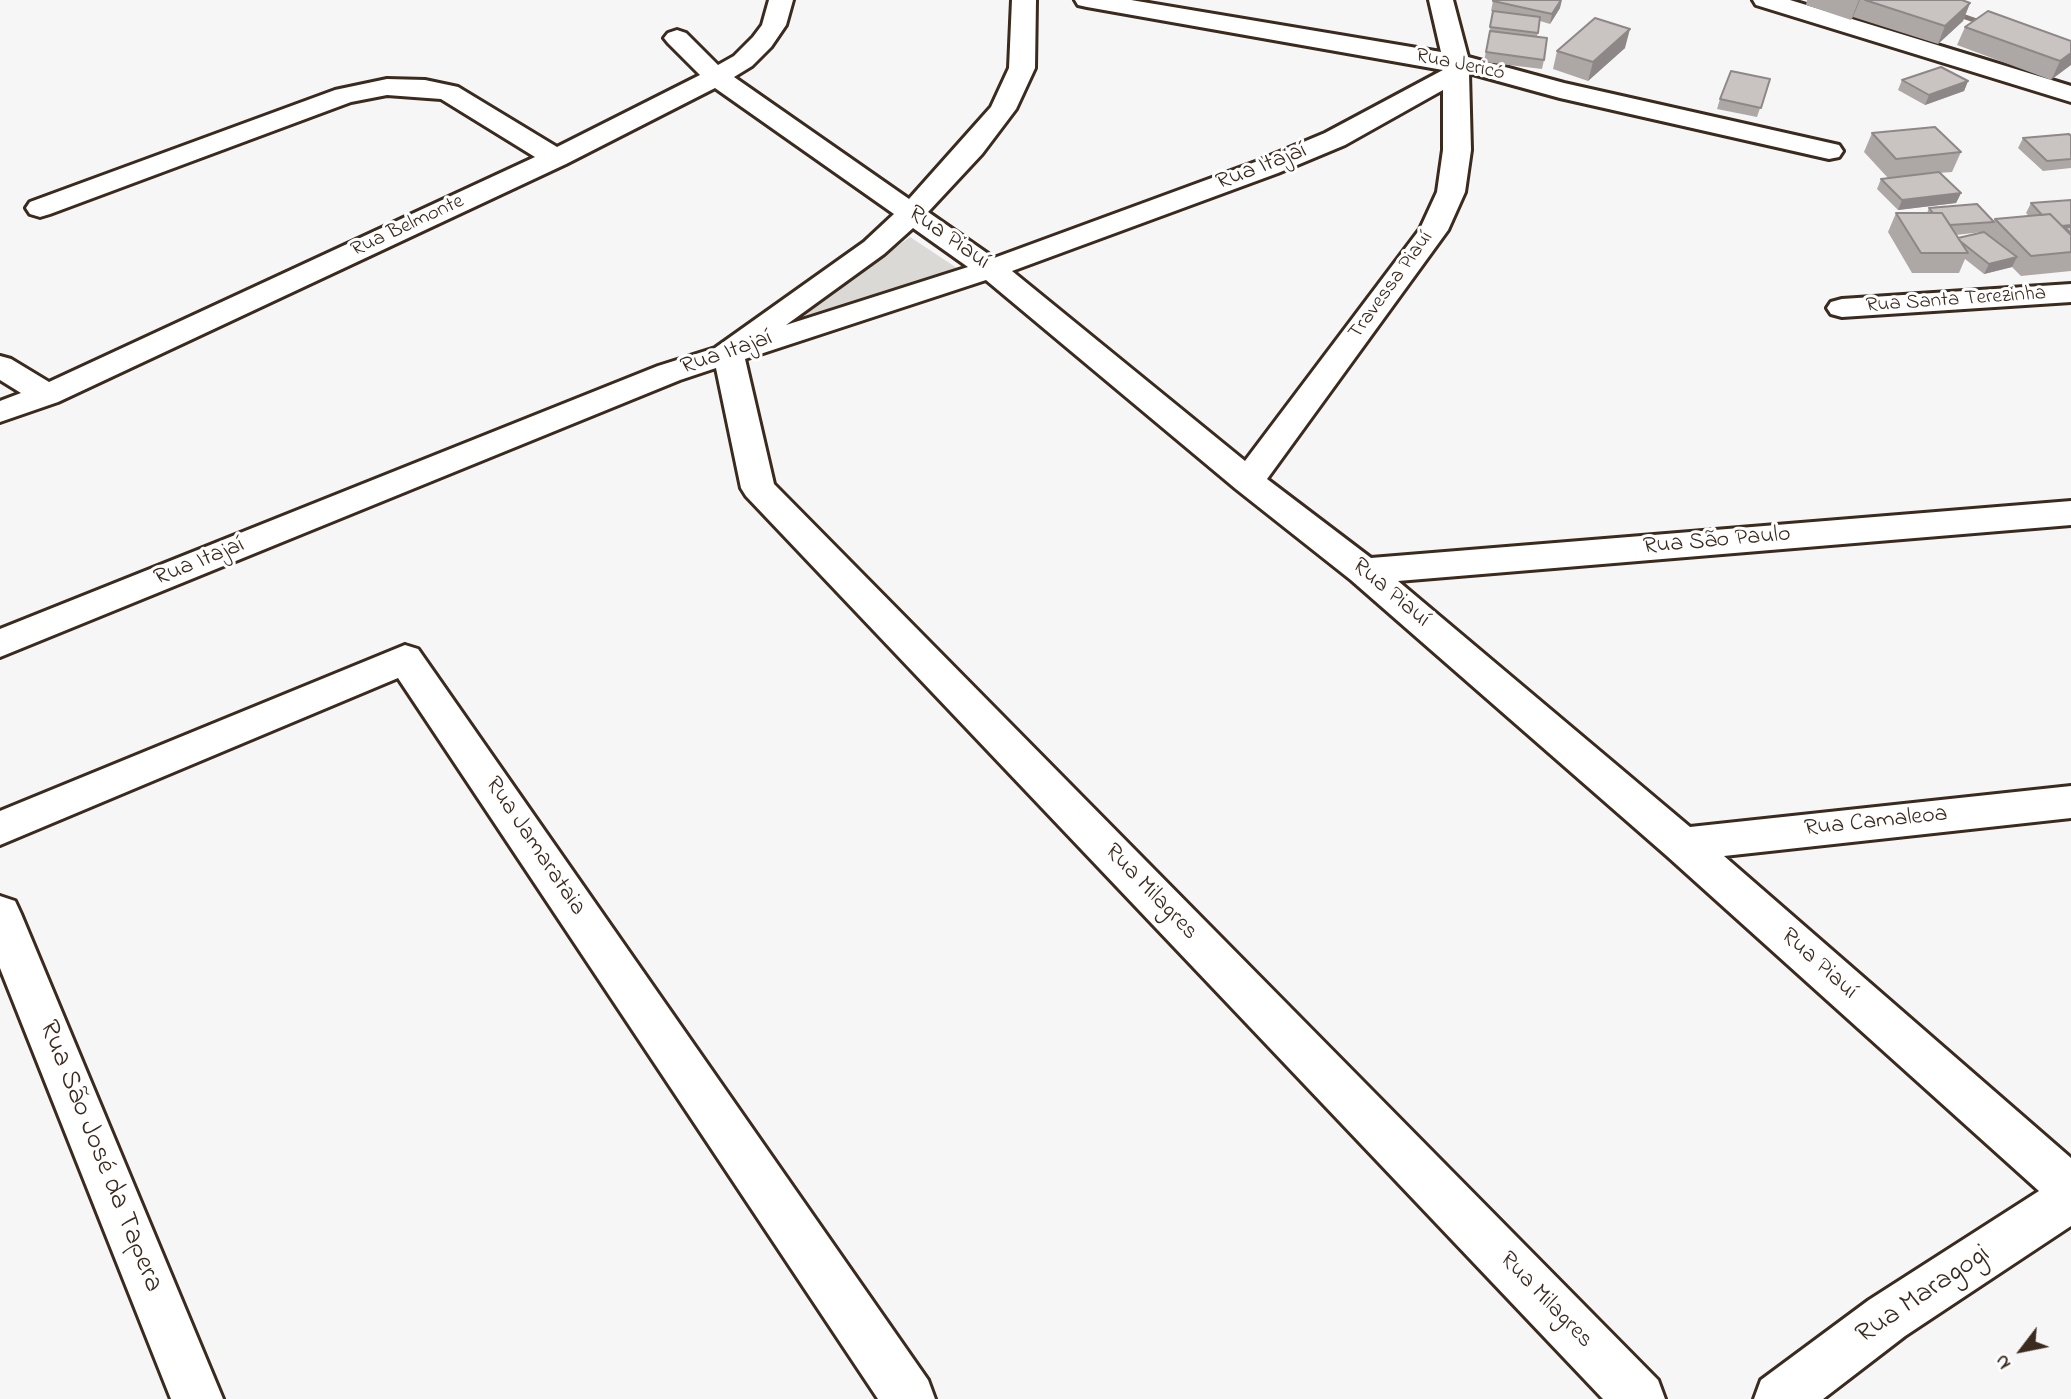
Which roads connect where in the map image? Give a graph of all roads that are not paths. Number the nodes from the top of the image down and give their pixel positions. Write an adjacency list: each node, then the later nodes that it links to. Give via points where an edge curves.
1 (781, 0): 8 (street, Rua Belmonte, via 774,25 762,43 743,61)
2 (1024, 0): 13 (street, via 1022,68 1003,109)
3 (1087, 0): 7 (street, Rua Jericó)
4 (1441, 0): 7 (street)
5 (1765, 0): 9 (street)
6 (677, 37): 8 (street, Rua Piauí)
7 (1456, 68): 10 (street, Rua Jericó); 14 (street, Rua Itajaí, via 1335,139); 21 (street, Travessa Piauí, via 1457,150 1451,192 1434,230)
8 (716, 76): 11 (street, Rua Belmonte); 13 (street, Rua Piauí)
9 (2071, 94)
10 (1829, 151)
11 (556, 158): 12 (street, via 449,93 387,87 344,96); 19 (street, Rua Belmonte)
12 (40, 208)
13 (912, 213): 14 (street, Rua Piauí); 17 (street, via 846,268)
14 (991, 269): 17 (street, Rua Itajaí); 21 (street, Rua Piauí)
15 (2071, 293): 16 (street, Rua Santa Terezinha)
16 (1842, 308)
17 (728, 352): 24 (street, Rua Itajaí); 33 (street, Rua Milagres, via 758,488)
18 (0, 366): 19 (street)
19 (47, 395): 20 (street, Rua Belmonte)
20 (0, 412)
21 (1248, 481): 23 (street, Rua Piauí)
22 (2071, 513): 23 (street, Rua São Paulo)
23 (1364, 571): 27 (street, Rua Piauí)
24 (0, 644)
25 (2071, 802): 27 (street, Rua Camaleoa)
26 (0, 829): 32 (street, Rua Jamarataia, via 405,659)
27 (1682, 844): 29 (street, Rua Piauí)
28 (0, 914): 31 (street, Rua São José da Tapera)
29 (2071, 1189)
30 (2071, 1198): 34 (street, Rua Maragogi, via 1887,1318)
31 (197, 1399)
32 (909, 1399)
33 (1639, 1399)
34 (1780, 1399)

